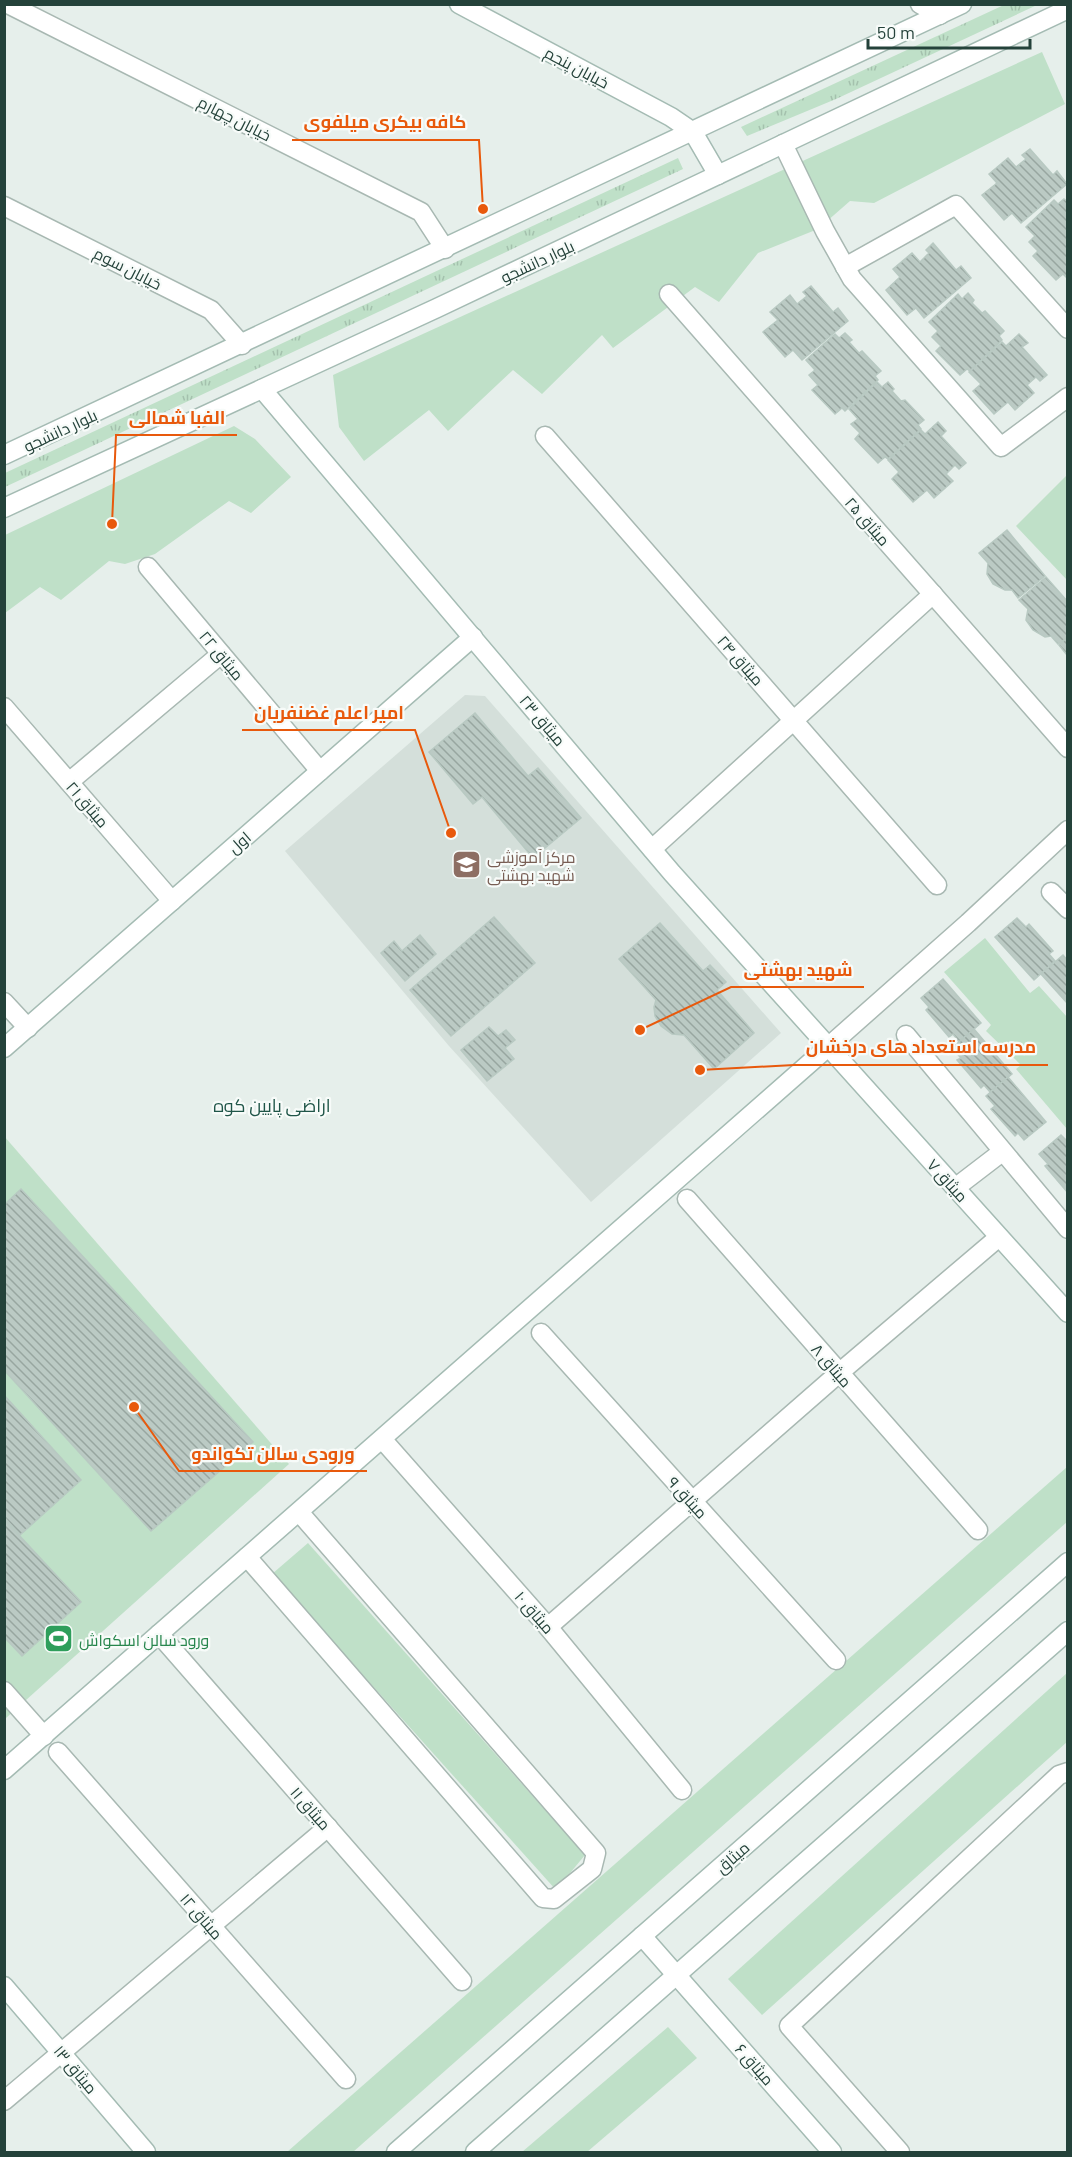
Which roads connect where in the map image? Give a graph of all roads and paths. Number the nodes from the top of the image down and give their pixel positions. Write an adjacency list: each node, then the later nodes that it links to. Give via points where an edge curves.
1 (8, 4): 11 (street, خیابان چهارم, via 421,212)
2 (459, 4): 7 (street, خیابان پنجم)
3 (920, 4): 6 (street)
4 (962, 4): 6 (street, بلوار دانشجو)
5 (1068, 9): 8 (street, بلوار دانشجو)
6 (940, 15): 7 (street, بلوار دانشجو)
7 (693, 132): 9 (street); 11 (street, بلوار دانشجو)
8 (783, 144): 9 (street, بلوار دانشجو); 12 (street)
9 (718, 175): 16 (street, بلوار دانشجو)
10 (4, 206): 15 (street, خیابان سوم, via 211,310)
11 (445, 249): 15 (street, بلوار دانشجو)
12 (845, 267): 14 (street, via 956,205); 17 (street, via 1001,447)
13 (669, 294): 22 (street, میثاق ۲۵)
14 (1068, 329)
15 (242, 345): 19 (street, بلوار دانشجو)
16 (262, 389): 20 (street, بلوار دانشجو); 23 (street, میثاق ۲۳)
17 (1068, 397)
18 (545, 436): 26 (street, میثاق ۲۴)
19 (8, 449)
20 (4, 508)
21 (148, 567): 24 (street, میثاق ۲۲)
22 (933, 594): 26 (street); 27 (street, میثاق ۲۵)
23 (473, 637): 28 (street, اول); 31 (street, میثاق ۲۳)
24 (221, 654): 28 (street, میثاق ۲۲); 29 (street)
25 (4, 707): 29 (street, میثاق ۲۱)
26 (794, 720): 31 (street); 32 (street, میثاق ۲۴)
27 (1068, 748)
28 (320, 771): 34 (street, اول)
29 (69, 782): 34 (street, میثاق ۲۱)
30 (1068, 830): 39 (street)
31 (652, 849): 39 (street, میثاق ۲۳)
32 (937, 885)
33 (1051, 892): 35 (street)
34 (172, 901): 37 (street, اول)
35 (1068, 909)
36 (4, 1002): 37 (street)
37 (28, 1028): 40 (street, اول)
38 (906, 1035): 41 (street)
39 (828, 1047): 42 (street, میثاق ۷); 49 (street)
40 (4, 1048)
41 (1002, 1152): 42 (street); 44 (street)
42 (955, 1188): 45 (street, میثاق ۷)
43 (687, 1199): 48 (street, میثاق ۸)
44 (1068, 1229)
45 (999, 1237): 46 (street, میثاق ۷); 48 (street)
46 (1068, 1313)
47 (541, 1333): 50 (street, میثاق ۹)
48 (839, 1373): 50 (street); 52 (street, میثاق ۸)
49 (382, 1439): 51 (street); 55 (street, میثاق ۱۰)
50 (692, 1502): 55 (street); 58 (street, میثاق ۹)
51 (299, 1512): 53 (street); 53 (street, via 596,1853 592,1869 554,1899 543,1898)
52 (978, 1530)
53 (247, 1557): 57 (street)
54 (1068, 1562): 67 (street, میثاق)
55 (548, 1627): 64 (street, میثاق ۱۰)
56 (1067, 1632): 68 (street)
57 (159, 1634): 60 (street); 65 (street, میثاق ۱۱)
58 (836, 1660)
59 (4, 1691): 60 (street)
60 (44, 1736): 62 (street)
61 (58, 1752): 66 (street, میثاق ۱۲)
62 (4, 1770)
63 (1068, 1772): 78 (street, via 1059,1775 789,2026)
64 (682, 1790)
65 (328, 1827): 66 (street); 69 (street, میثاق ۱۱)
66 (211, 1925): 71 (street); 72 (street, میثاق ۱۲)
67 (642, 1936): 68 (street, میثاق ۶); 75 (street, میثاق)
68 (677, 1975): 76 (street); 77 (street, میثاق ۶)
69 (462, 1981)
70 (4, 1986): 71 (street, میثاق ۱۳)
71 (62, 2052): 73 (street); 74 (street, میثاق ۱۳)
72 (346, 2079)
73 (4, 2101)
74 (146, 2152)
75 (396, 2152)
76 (475, 2152)
77 (832, 2152)
78 (900, 2152)

